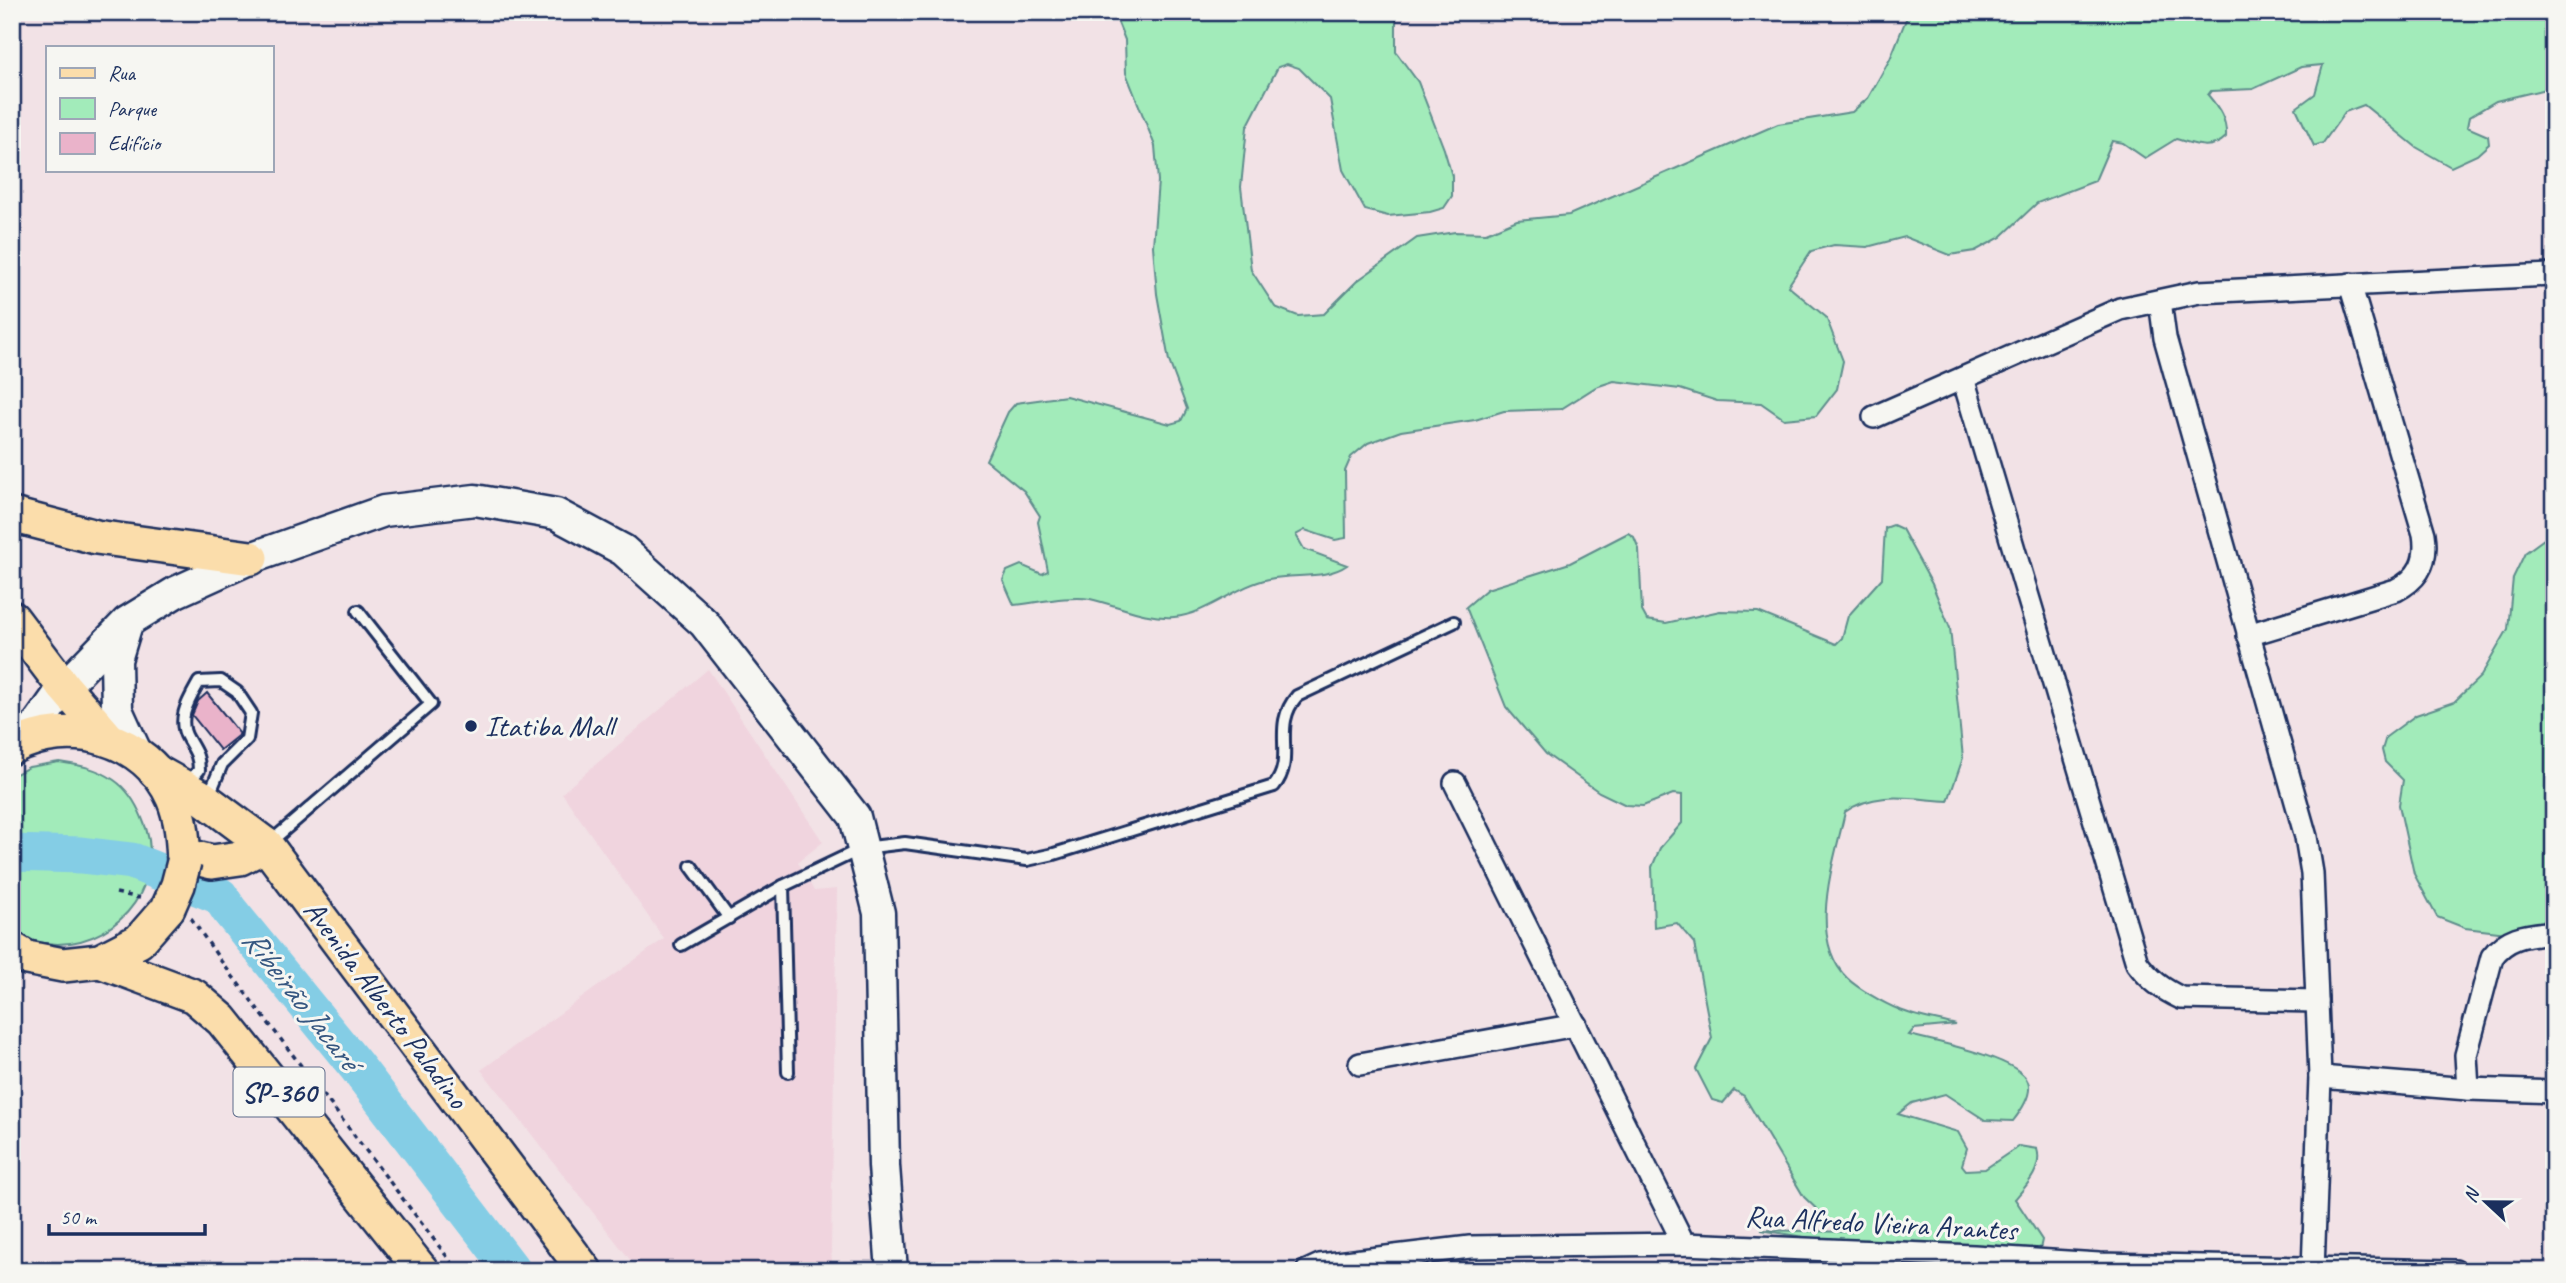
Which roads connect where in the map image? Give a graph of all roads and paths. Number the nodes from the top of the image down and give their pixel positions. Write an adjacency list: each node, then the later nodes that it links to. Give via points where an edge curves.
1 (2552, 275): 2 (street)
2 (2350, 284): 3 (street, via 2199,292); 12 (street, via 2424,534 2424,561 2409,584 2396,590)
3 (2160, 301): 4 (street, via 2120,309); 12 (street, via 2165,338)
4 (1963, 378): 5 (street); 30 (street, via 2137,963 2156,984 2181,998)
5 (1874, 418)
6 (12, 514): 7 (main road, via 96,537)
7 (251, 558): 10 (main road, via 176,592); 19 (main road, via 384,511 475,500 556,514 623,550 704,623 855,817)
8 (358, 611): 18 (lane, via 431,704)
9 (12, 618): 13 (main road, Avenida Alberto Paladino / SP-360)
10 (127, 622): 13 (main road); 15 (main road, via 116,660 117,710)
11 (1454, 622): 19 (lane, via 1297,696 1283,722 1284,762 1281,777 1273,786 1027,860 905,843)
12 (2248, 635): 30 (street, via 2306,837 2312,873)
13 (64, 687): 14 (main road); 15 (main road, Avenida Alberto Paladino / SP-360)
14 (20, 743): 15 (main road, SP-360, via 68,732)
15 (145, 762): 17 (main road, Avenida Alberto Paladino / SP-360); 17 (lane, via 190,783 199,770 199,756 186,736 182,714 199,682 221,681 237,692 251,713 247,739 222,764 212,789); 20 (main road, SP-360, via 173,798 183,829)
16 (1455, 783): 31 (street)
17 (220, 811): 18 (main road, Avenida Alberto Paladino / SP-360)
18 (266, 845): 20 (main road, via 240,858); 43 (main road, Avenida Alberto Paladino / SP-360)
19 (863, 848): 22 (lane); 44 (main road, via 879,913 884,1166)
20 (184, 859): 24 (main road, SP-360, bridge)
21 (691, 866): 25 (lane)
22 (783, 886): 25 (lane); 33 (lane)
23 (116, 893): 24 (path)
24 (168, 907): 29 (main road, SP-360, via 139,941); 42 (path, via 221,961)
25 (729, 918): 27 (lane)
26 (2554, 932): 35 (street, via 2517,936 2492,957 2466,1055)
27 (681, 946)
28 (12, 949): 29 (main road, SP-360, via 27,958 63,965)
29 (100, 961): 41 (main road, SP-360, via 194,996 222,1020)
30 (2317, 1001): 34 (street)
31 (1576, 1025): 32 (street); 37 (street)
32 (1360, 1064)
33 (788, 1072)
34 (2320, 1077): 35 (street); 40 (street)
35 (2468, 1089): 36 (street)
36 (2554, 1091)
37 (1684, 1244): 38 (street, Rua Alfredo Vieira Arantes); 39 (street, Rua Alfredo Vieira Arantes, via 1470,1247)
38 (1974, 1263): 40 (street, Rua Alfredo Vieira Arantes)
39 (1316, 1269)
40 (2313, 1270): 45 (street, Rua Alfredo Vieira Arantes)
41 (422, 1271)
42 (458, 1271)
43 (586, 1271)
44 (892, 1271)
45 (2455, 1271)

